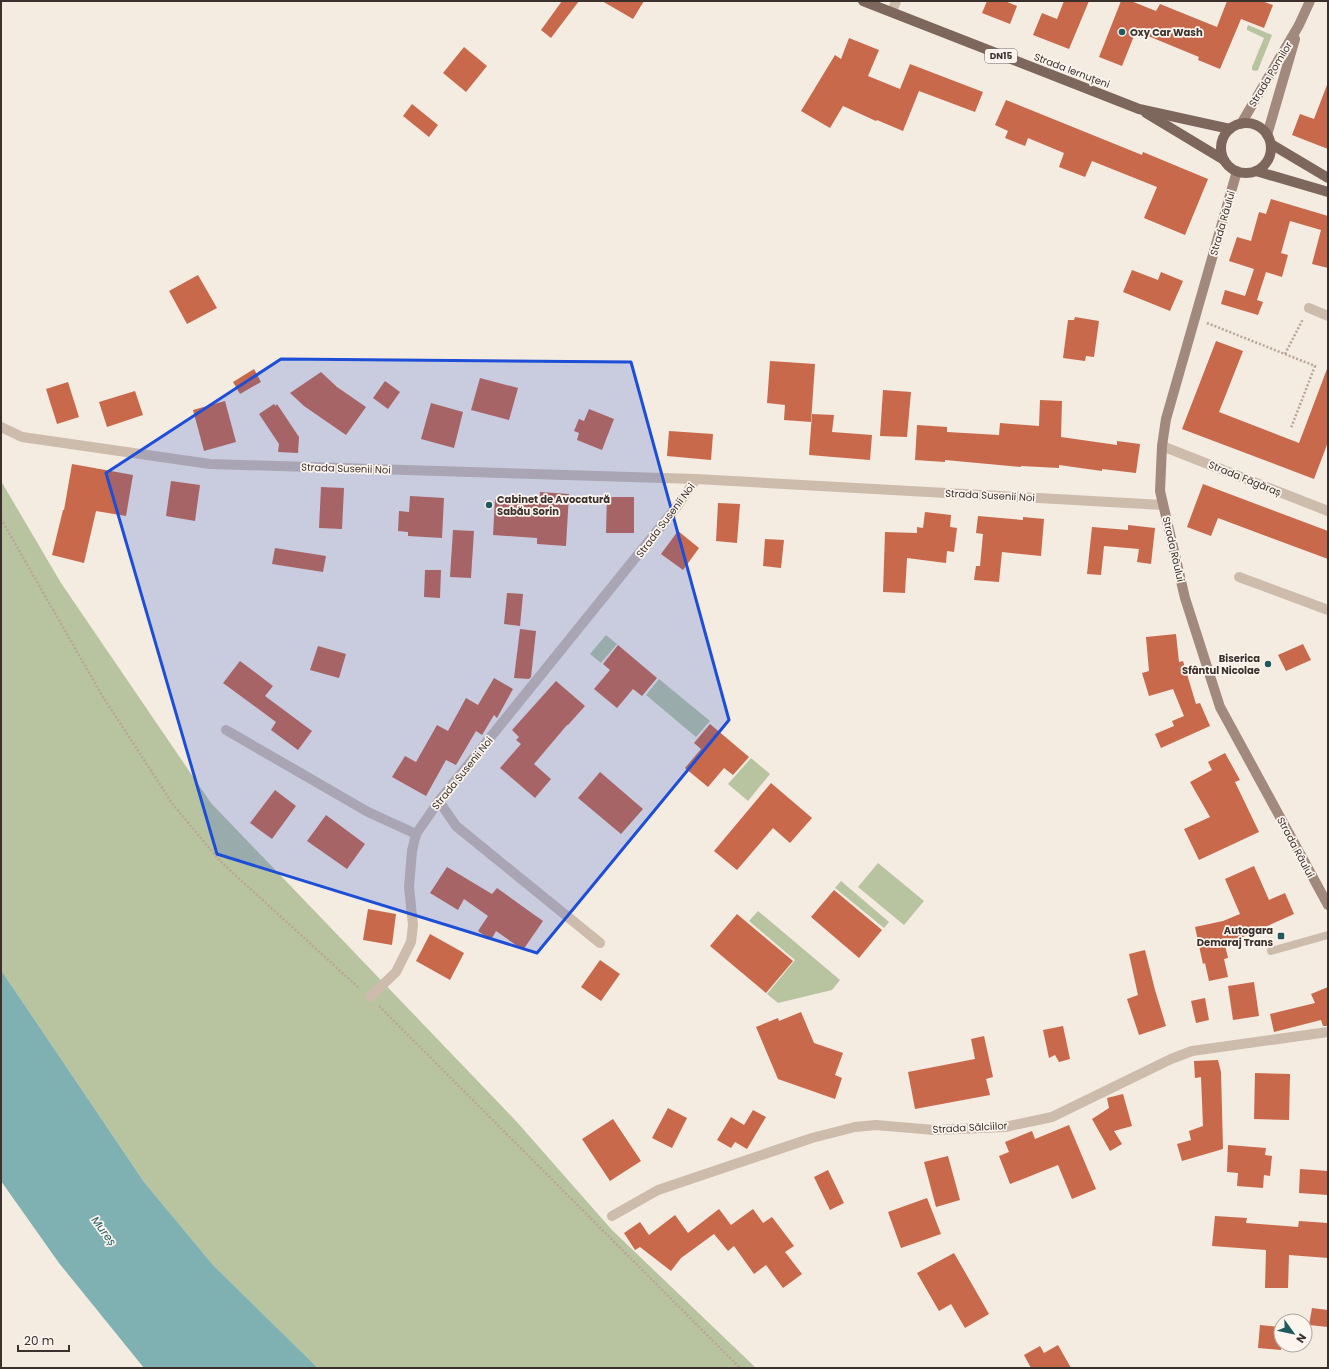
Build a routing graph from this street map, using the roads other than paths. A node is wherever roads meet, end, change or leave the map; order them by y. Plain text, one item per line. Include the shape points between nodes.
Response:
1 (863, 1) edge
2 (896, 1) edge
3 (1310, 1) edge
4 (892, 12) junction
5 (1299, 25) junction
6 (1139, 109) junction
7 (1241, 124) junction
8 (1230, 129) junction
9 (1269, 140) junction
10 (1224, 160) junction
11 (1237, 171) junction
12 (1256, 171) junction
13 (1328, 178) edge
14 (1328, 192) edge
15 (1309, 308) road end
16 (1328, 316) edge
17 (1, 427) edge
18 (1162, 446) junction
19 (696, 479) junction
20 (1163, 505) junction
21 (1328, 511) edge
22 (1239, 577) dead end
23 (1328, 610) edge
24 (226, 730) dead end
25 (439, 801) junction
26 (416, 834) junction
27 (1328, 905) edge
28 (1328, 935) edge
29 (600, 943) dead end
30 (1271, 951) dead end
31 (370, 998) road end
32 (1328, 1032) edge
33 (612, 1216) dead end

1 - 4 main road, Strada Iernuțeni / DN15
2 - 4 street
3 - 5 main road, Strada Pomilor
4 - 6 main road, Strada Iernuțeni / DN15
5 - 7 main road, Strada Pomilor
5 - 9 main road, Strada Pomilor
6 - 8 main road, Strada Iernuțeni / DN15
6 - 10 main road, Strada Iernuțeni / DN15
7 - 8 main road
7 - 9 main road via 1256,125
8 - 10 main road via 1222,143 1221,152
9 - 12 main road via 1271,152 1268,160
9 - 13 main road
10 - 11 main road, DN15 via 1229,167
11 - 12 main road
11 - 18 main road, Strada Râului via 1166,419
12 - 14 main road
15 - 16 street
17 - 19 street, Strada Susenii Noi via 22,437 210,464
18 - 20 main road, Strada Râului via 1160,491
18 - 21 street, Strada Făgăraș
19 - 20 street, Strada Susenii Noi
19 - 25 street, Strada Susenii Noi
20 - 27 main road, Strada Râului via 1185,598 1220,707
22 - 23 street
24 - 26 street via 368,812
25 - 26 street, Strada Susenii Noi
25 - 29 street via 456,826
26 - 31 street, Strada Susenii Noi via 408,887 413,925 411,942 396,972
28 - 30 lane
32 - 33 street, Strada Sălciilor via 1192,1050 1052,1117 1005,1127 934,1130 876,1125 855,1127 812,1138 658,1190

